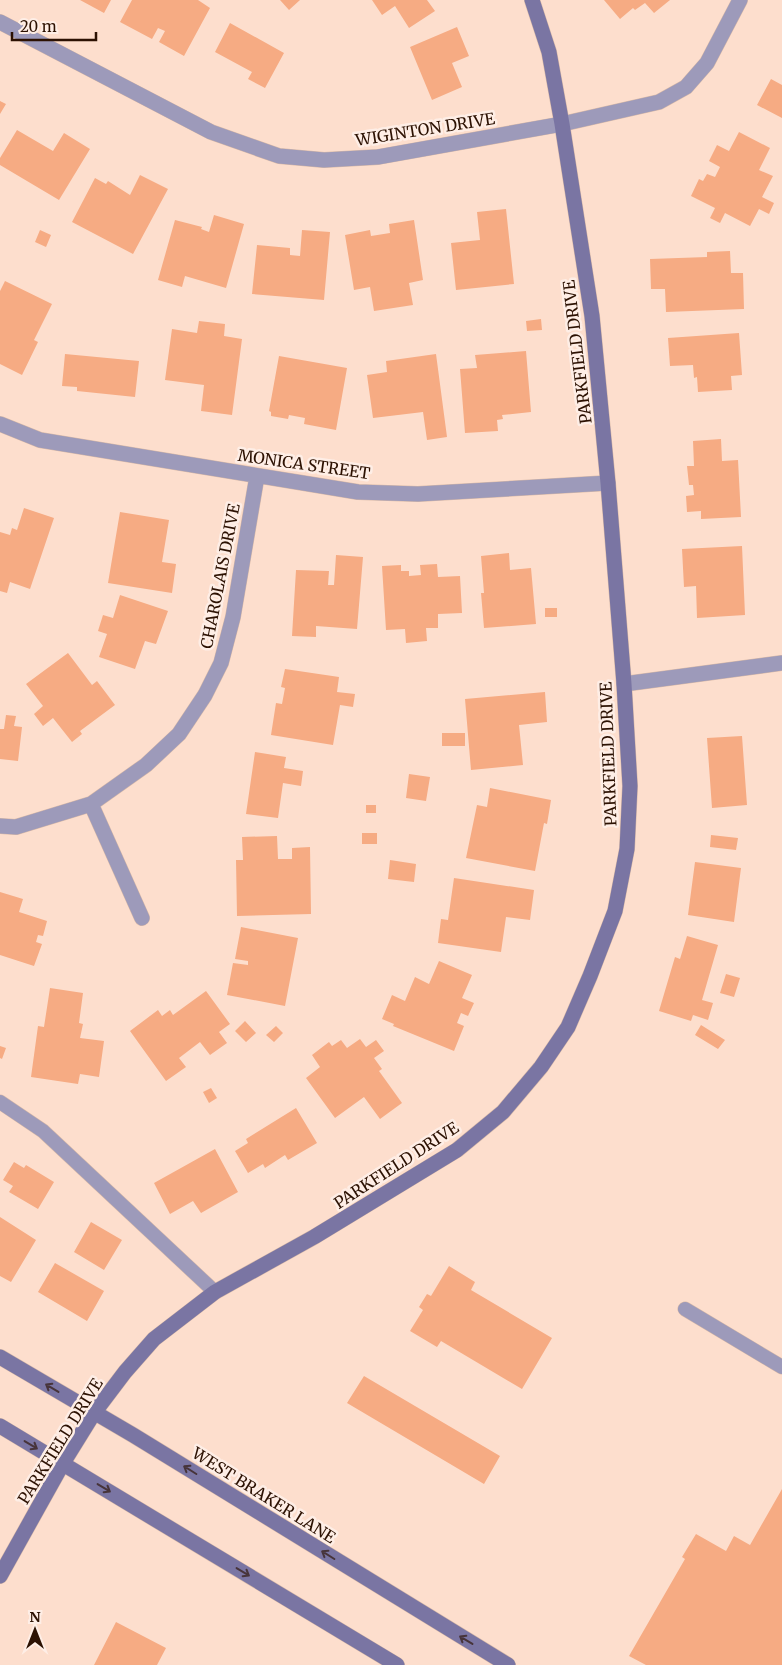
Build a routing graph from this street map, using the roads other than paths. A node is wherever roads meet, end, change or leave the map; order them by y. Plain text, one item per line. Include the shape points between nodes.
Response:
1 (532, 0) edge
2 (740, 0) edge
3 (0, 22) edge
4 (562, 124) junction
5 (0, 424) edge
6 (257, 476) junction
7 (608, 483) junction
8 (782, 663) edge
9 (624, 684) junction
10 (91, 804) junction
11 (0, 826) edge
12 (142, 918) dead end
13 (0, 1102) edge
14 (215, 1292) junction
15 (685, 1309) dead end
16 (0, 1357) edge
17 (782, 1367) edge
18 (94, 1414) junction
19 (0, 1426) edge
20 (63, 1463) junction
21 (0, 1576) edge
22 (397, 1665) edge
23 (508, 1665) edge

1 - 4 street, PARKFIELD DRIVE via 548,52
2 - 4 street, WIGINTON DRIVE via 707,63 686,88 659,102
3 - 4 street, WIGINTON DRIVE via 211,132 280,156 324,160 378,157
4 - 7 street, PARKFIELD DRIVE via 592,316
5 - 6 street, MONICA STREET via 40,440
6 - 7 street, MONICA STREET via 358,492 418,494
6 - 10 street, CHAROLAIS DRIVE via 233,617 221,663 205,695 179,734 146,765
7 - 9 street, PARKFIELD DRIVE
8 - 9 street
9 - 14 street, PARKFIELD DRIVE via 630,795 627,849 617,902 568,1026 546,1059 503,1112 457,1150 314,1237
10 - 11 street, CHAROLAIS DRIVE via 16,826
10 - 12 street
13 - 14 lane via 42,1131
14 - 18 street, PARKFIELD DRIVE via 154,1339
15 - 17 lane
18 -> 16 street, WEST BRAKER LANE
18 - 20 street, PARKFIELD DRIVE
23 -> 18 street, WEST BRAKER LANE
19 -> 20 street
20 - 21 street, PARKFIELD DRIVE
20 -> 22 street

